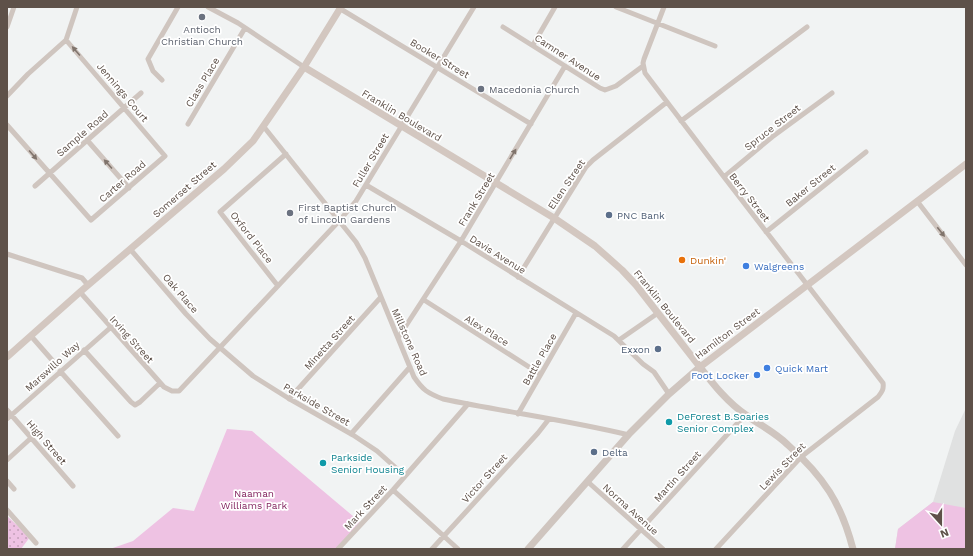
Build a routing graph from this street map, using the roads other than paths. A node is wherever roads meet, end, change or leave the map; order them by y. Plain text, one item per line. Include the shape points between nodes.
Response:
1 (14, 7) edge
2 (77, 7) edge
3 (178, 7) edge
4 (208, 7) edge
5 (472, 7) edge
6 (555, 7) edge
7 (616, 7) edge
8 (664, 7) edge
9 (340, 8) edge
10 (658, 23) junction
11 (503, 26) dead end
12 (7, 27) edge
13 (807, 27) dead end
14 (245, 28) junction
15 (66, 40) junction
16 (533, 45) junction
17 (715, 46) dead end
18 (565, 66) junction
19 (643, 66) junction
20 (304, 67) junction
21 (438, 67) junction
22 (162, 80) dead end
23 (141, 93) dead end
24 (832, 93) dead end
25 (7, 96) edge
26 (666, 102) junction
27 (124, 108) junction
28 (681, 121) junction
29 (188, 124) dead end
30 (531, 124) junction
31 (7, 125) edge
32 (402, 126) junction
33 (264, 127) junction
34 (87, 140) junction
35 (866, 152) dead end
36 (286, 154) junction
37 (165, 156) joint
38 (966, 164) edge
39 (50, 172) junction
40 (724, 177) junction
41 (496, 183) junction
42 (366, 185) junction
43 (35, 186) dead end
44 (129, 188) junction
45 (917, 201) junction
46 (554, 218) junction
47 (340, 220) junction
48 (766, 232) junction
49 (461, 241) junction
50 (130, 249) junction
51 (7, 254) edge
52 (966, 265) edge
53 (518, 277) junction
54 (88, 285) junction
55 (808, 285) junction
56 (278, 286) junction
57 (80, 292) junction
58 (381, 298) junction
59 (424, 300) junction
60 (576, 313) junction
61 (658, 313) junction
62 (110, 328) junction
63 (31, 336) junction
64 (398, 338) junction
65 (619, 340) junction
66 (220, 348) junction
67 (84, 350) junction
68 (7, 357) edge
69 (52, 360) dead end
70 (700, 367) junction
71 (410, 368) junction
72 (60, 371) junction
73 (540, 374) junction
74 (160, 383) junction
75 (884, 386) joint
76 (176, 392) joint
77 (669, 394) junction
78 (289, 399) junction
79 (468, 404) junction
80 (7, 410) edge
81 (518, 414) junction
82 (745, 415) junction
83 (9, 417) edge
84 (549, 419) junction
85 (351, 434) junction
86 (629, 435) junction
87 (118, 436) dead end
88 (31, 438) junction
89 (801, 456) junction
90 (7, 460) edge
91 (405, 476) junction
92 (7, 481) edge
93 (588, 482) junction
94 (73, 486) dead end
95 (14, 489) dead end
96 (393, 490) junction
97 (7, 510) edge
98 (640, 529) junction
99 (444, 536) junction
100 (36, 543) dead end
101 (338, 549) edge
102 (432, 549) edge
103 (458, 549) edge
104 (528, 549) edge
105 (623, 549) edge
106 (662, 549) edge
107 (716, 549) edge
108 (853, 549) edge

1 - 12 street
2 - 15 street
3 - 22 street via 148,60 153,71
4 - 14 street
5 - 21 street, Fuller Street
6 - 16 street
7 - 10 street
8 - 10 street
9 - 20 main road, Somerset Street
9 - 21 street, Booker Street
10 - 17 street
10 - 19 street
11 - 16 street, Camner Avenue
13 - 28 street
14 - 20 street
14 - 29 street, Class Place
15 - 25 street
27 -> 15 street, Jennings Court
16 - 18 street, Camner Avenue
18 - 19 street, Camner Avenue via 605,90 616,86
18 - 30 street, Frank Street
19 - 26 street, Berry Street via 645,73
20 - 32 main road, Franklin Boulevard
20 - 33 main road, Somerset Street
21 - 30 street, Booker Street
21 - 32 street, Fuller Street
23 - 27 street, Sample Road
24 - 40 street, Spruce Street via 772,137
26 - 28 street, Berry Street
26 - 46 street, Ellen Street via 593,160 579,177
27 - 34 street, Sample Road
27 - 37 street, Jennings Court
28 - 40 street, Berry Street
41 -> 30 street, Frank Street
31 -> 39 street
32 - 41 main road, Franklin Boulevard
32 - 42 street, Fuller Street
33 - 36 street, Millstone Road
33 - 50 main road, Somerset Street via 224,169
34 - 39 street, Sample Road
44 -> 34 street
35 - 48 street, Baker Street
36 - 47 street, Millstone Road
36 - 56 street, Oxford Place via 220,212
37 - 44 street, Carter Road
38 - 45 main road, Hamilton Street
39 - 43 street, Sample Road
39 - 44 street, Carter Road via 92,220
40 - 48 street, Berry Street
41 - 46 main road, Franklin Boulevard
41 - 49 street, Frank Street
42 - 47 street, Fuller Street
42 - 49 street, Davis Avenue
45 -> 52 street
45 - 55 main road, Hamilton Street
46 - 53 street, Ellen Street
46 - 61 main road, Franklin Boulevard via 595,246 622,270
47 - 56 street, Fuller Street
47 - 58 street, Millstone Road via 365,258
48 - 55 street, Berry Street
49 - 53 street, Davis Avenue
49 - 59 street, Frank Street
50 - 54 main road, Somerset Street
50 - 66 street, Oak Place via 186,314
51 - 54 street via 82,278
53 - 60 street, Davis Avenue
54 - 57 main road, Somerset Street
55 - 70 main road, Hamilton Street
55 - 75 street, Berry Street
56 - 66 street, Fuller Street
57 - 62 street, Irving Street
57 - 63 main road, Somerset Street
58 - 64 street, Millstone Road
58 - 78 street, Minetta Street
59 - 64 street, Frank Street
59 - 73 street, Alex Place
60 - 65 street, Davis Avenue
60 - 73 street, Battle Place
61 - 65 street
61 - 70 main road, Franklin Boulevard
62 - 67 street, Marswillo Way
62 - 74 street, Irving Street
63 - 68 main road, Somerset Street
63 - 69 street
64 - 71 street, Millstone Road
65 - 77 street, Davis Avenue via 654,372
66 - 76 street, Fuller Street via 184,387
66 - 78 street, Parkside Street via 253,376
67 - 72 street, Marswillo Way
67 - 74 street via 135,405
70 - 77 street, Hamilton Street
70 - 82 street, Franklin Boulevard via 725,397
71 - 79 street, Millstone Road via 423,390 443,399
71 - 85 street
72 - 83 street, Marswillo Way
72 - 87 street
73 - 81 street, Battle Place
74 - 76 street, Irving Street
75 - 89 street, Lewis Street via 878,397
77 - 86 street, Hamilton Street
78 - 85 street, Parkside Street
79 - 81 street, Millstone Road
79 - 91 street, Mark Street
80 - 83 street, High Street
81 - 84 street, Millstone Road
82 - 89 street, Franklin Boulevard
82 - 98 street, Martin Street
83 - 88 street, High Street
84 - 86 street, Millstone Road
84 - 99 street, Victor Street
85 - 91 street, Parkside Street
86 - 93 street, Hamilton Street
88 - 90 street
88 - 94 street, High Street
89 - 107 street, Lewis Street
89 - 108 street, Franklin Boulevard via 832,494 844,518
91 - 96 street, Mark Street
92 - 95 street
93 - 98 street, Norma Avenue
93 - 104 street, Hamilton Street
96 - 99 street
96 - 101 street, Mark Street
97 - 100 street
98 - 105 street, Martin Street
98 - 106 street, Norma Avenue
99 - 102 street, Victor Street
99 - 103 street

